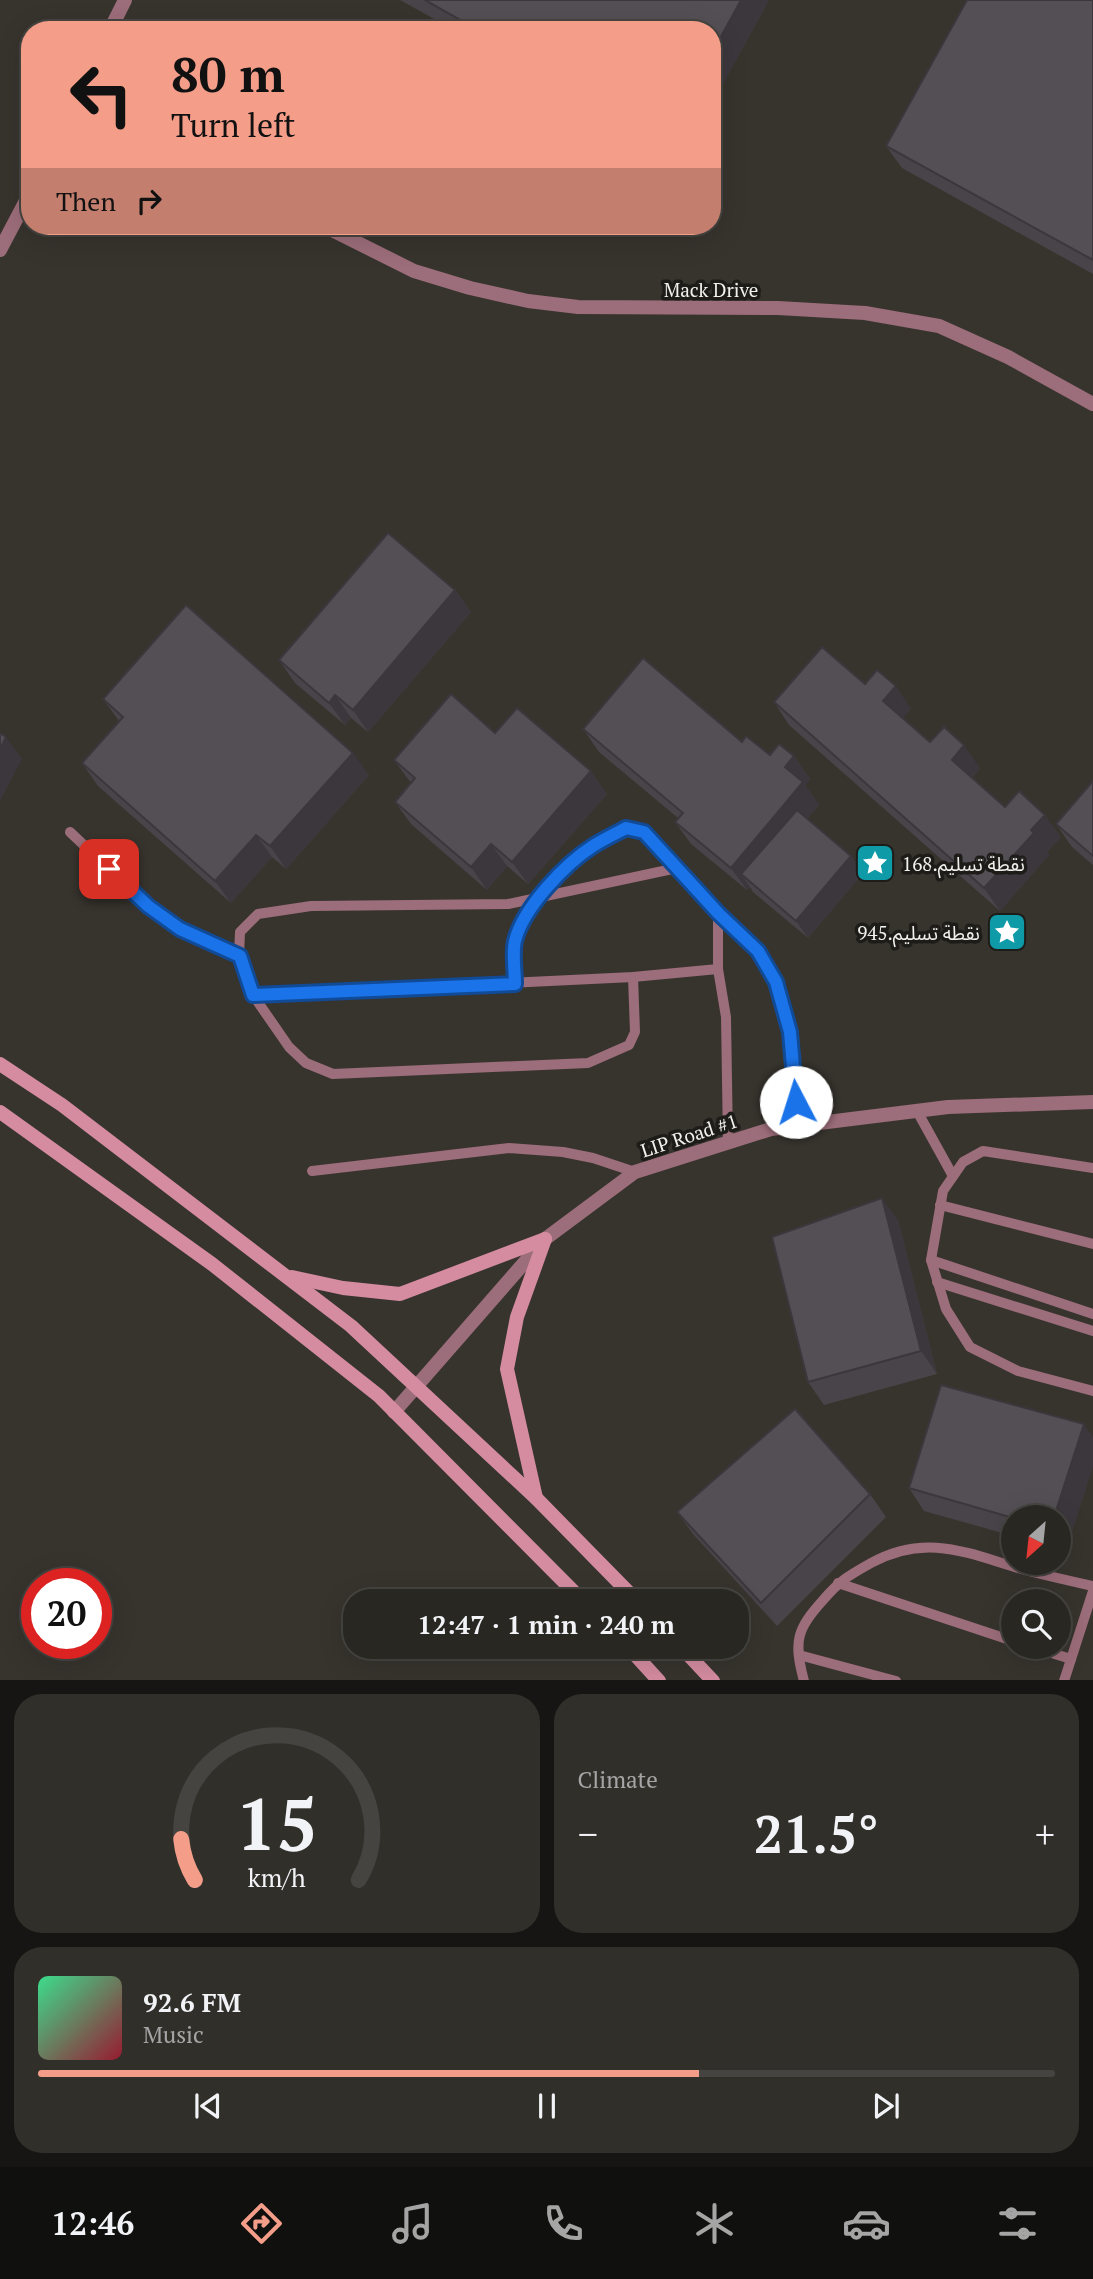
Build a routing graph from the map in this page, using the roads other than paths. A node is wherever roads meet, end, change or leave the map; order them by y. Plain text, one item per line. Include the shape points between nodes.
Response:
1 (125, 0) edge
2 (114, 21) edge
3 (21, 210) edge
4 (342, 235) edge
5 (0, 250) edge
6 (1093, 404) edge
7 (70, 832) dead end
8 (677, 868) junction
9 (540, 897) junction
10 (719, 914) junction
11 (240, 956) junction
12 (718, 969) junction
13 (633, 977) junction
14 (515, 984) junction
15 (253, 995) junction
16 (0, 1064) edge
17 (1093, 1102) edge
18 (916, 1111) junction
19 (0, 1112) edge
20 (798, 1125) junction
21 (728, 1143) junction
22 (1093, 1168) edge
23 (312, 1171) dead end
24 (635, 1172) junction
25 (953, 1176) junction
26 (940, 1205) junction
27 (545, 1239) junction
28 (1093, 1244) edge
29 (931, 1260) junction
30 (287, 1275) junction
31 (937, 1282) junction
32 (1093, 1314) edge
33 (1093, 1331) edge
34 (417, 1386) junction
35 (1093, 1391) edge
36 (394, 1412) junction
37 (536, 1498) junction
38 (838, 1583) junction
39 (571, 1589) edge
40 (625, 1589) edge
41 (1093, 1589) edge
42 (1091, 1603) edge
43 (1001, 1637) edge
44 (799, 1655) junction
45 (639, 1659) edge
46 (692, 1659) edge
47 (1071, 1659) joint
48 (658, 1680) edge
49 (712, 1680) edge
50 (804, 1680) edge
51 (892, 1680) edge
52 (1063, 1680) edge

1 - 2 street
3 - 5 street
4 - 6 street, Mack Drive via 414,271 528,301 578,307 865,313 939,326 1008,357
7 - 11 lane via 148,906 180,929
8 - 9 lane
8 - 9 lane via 644,832 626,828 592,847
8 - 10 lane
9 - 11 lane via 508,904 310,906 258,914 240,932
9 - 14 lane via 522,922 515,942
10 - 12 lane
10 - 20 lane via 758,951 776,982 790,1032
11 - 15 lane
12 - 13 lane
12 - 21 lane via 726,1017
13 - 14 lane
13 - 15 lane via 635,1032 629,1045 588,1063 333,1074 306,1063 289,1047
14 - 15 lane
16 - 30 main road via 62,1105
17 - 18 street, LIP Road #1
18 - 20 street, LIP Road #1
18 - 25 lane
19 - 36 main road via 212,1264
20 - 21 street, LIP Road #1
21 - 24 street, LIP Road #1
22 - 25 lane via 984,1151 963,1161
23 - 24 lane via 509,1149 563,1152
24 - 27 street, LIP Road #1
25 - 26 lane
26 - 28 lane
26 - 29 lane
27 - 30 main road via 400,1294 343,1288
27 - 34 street, LIP Road #1
27 - 37 main road via 517,1317 507,1368
29 - 31 lane
29 - 32 lane
30 - 34 main road
31 - 33 lane
31 - 35 lane via 946,1309 970,1347 1018,1371
34 - 36 street, LIP Road #1
34 - 37 main road
36 - 39 main road
37 - 40 main road
38 - 41 lane via 891,1552 921,1546 960,1550
38 - 43 lane
38 - 44 lane via 802,1627
41 - 42 lane
42 - 47 lane
44 - 50 lane
44 - 51 lane
45 - 48 main road
46 - 49 main road
47 - 52 lane

